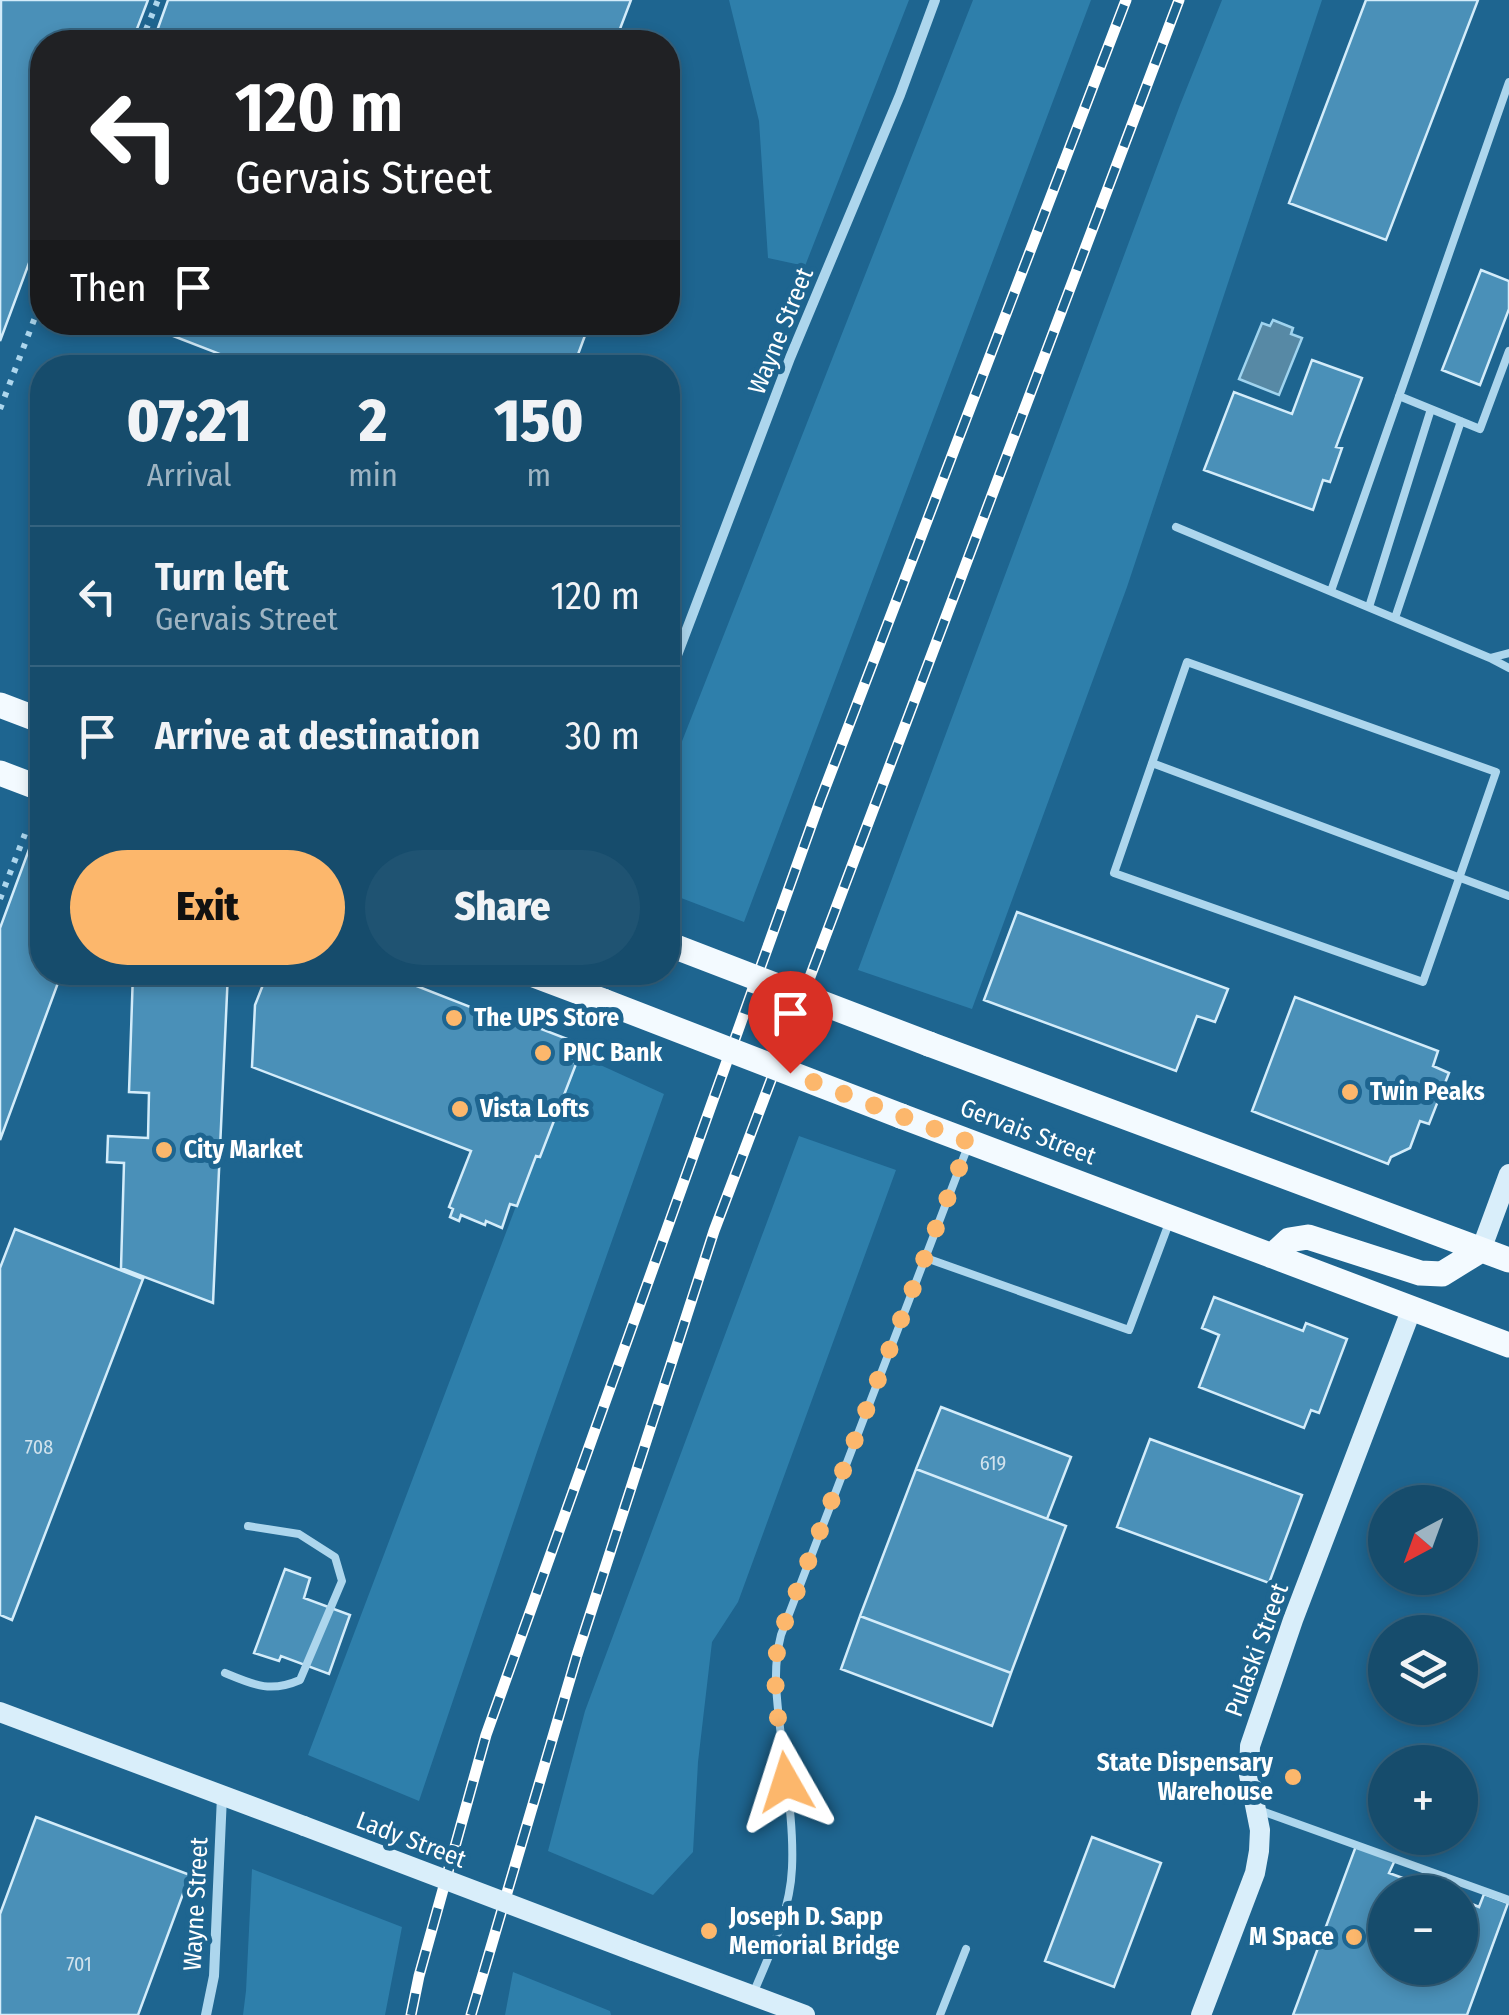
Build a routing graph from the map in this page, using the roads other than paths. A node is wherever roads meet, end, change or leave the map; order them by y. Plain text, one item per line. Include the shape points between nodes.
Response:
1 (935, 0) edge
2 (1509, 82) edge
3 (1509, 352) edge
4 (1399, 396) junction
5 (1432, 409) junction
6 (1462, 421) junction
7 (1176, 527) dead end
8 (1330, 591) junction
9 (1369, 607) junction
10 (1395, 618) junction
11 (680, 647) edge
12 (1509, 654) edge
13 (1490, 658) junction
14 (1509, 668) edge
15 (0, 705) edge
16 (30, 716) edge
17 (1152, 764) junction
18 (0, 773) edge
19 (30, 784) edge
20 (1459, 878) junction
21 (1509, 896) edge
22 (680, 949) edge
23 (569, 985) edge
24 (969, 1142) junction
25 (1509, 1174) edge
26 (1170, 1218) junction
27 (1481, 1250) junction
28 (1272, 1256) junction
29 (926, 1258) junction
30 (1509, 1260) edge
31 (1412, 1308) junction
32 (1509, 1344) edge
33 (248, 1526) dead end
34 (225, 1673) dead end
35 (0, 1712) edge
36 (222, 1795) junction
37 (1257, 1809) junction
38 (1509, 1900) edge
39 (966, 1949) dead end
40 (752, 1995) junction
41 (206, 2015) edge
42 (805, 2015) edge
43 (940, 2015) edge
44 (1202, 2015) edge

1 - 11 street, Wayne Street
2 - 4 lane
3 - 6 lane via 1480,428
4 - 5 lane
4 - 8 lane
5 - 6 lane
5 - 9 lane
6 - 10 lane
7 - 8 lane
8 - 9 lane
9 - 10 lane
10 - 13 lane
12 - 13 lane
13 - 14 lane
15 - 16 main road
17 - 20 lane
17 - 20 lane via 1187,662 1496,772
17 - 20 lane via 1114,873 1423,982
18 - 19 main road
20 - 21 lane
22 - 27 main road, Gervais Street, bridge
23 - 24 main road, Gervais Street, bridge
24 - 26 main road, Gervais Street
24 - 29 lane
25 - 27 street
26 - 28 main road, Gervais Street
26 - 29 lane via 1129,1330
27 - 28 main road via 1442,1274 1308,1238 1290,1240
27 - 30 main road, Gervais Street
28 - 31 main road, Gervais Street
29 - 40 lane via 780,1635 775,1685 791,1882
31 - 32 main road, Gervais Street
31 - 37 street, Pulaski Street via 1250,1746
33 - 34 lane via 299,1534 335,1557 342,1581 300,1680 282,1688 256,1686
35 - 36 street, Lady Street
36 - 40 street, Lady Street, bridge
36 - 41 street, Wayne Street via 214,1976
37 - 38 lane
37 - 44 street, Pulaski Street via 1255,1873
39 - 43 lane
40 - 42 street, Lady Street

